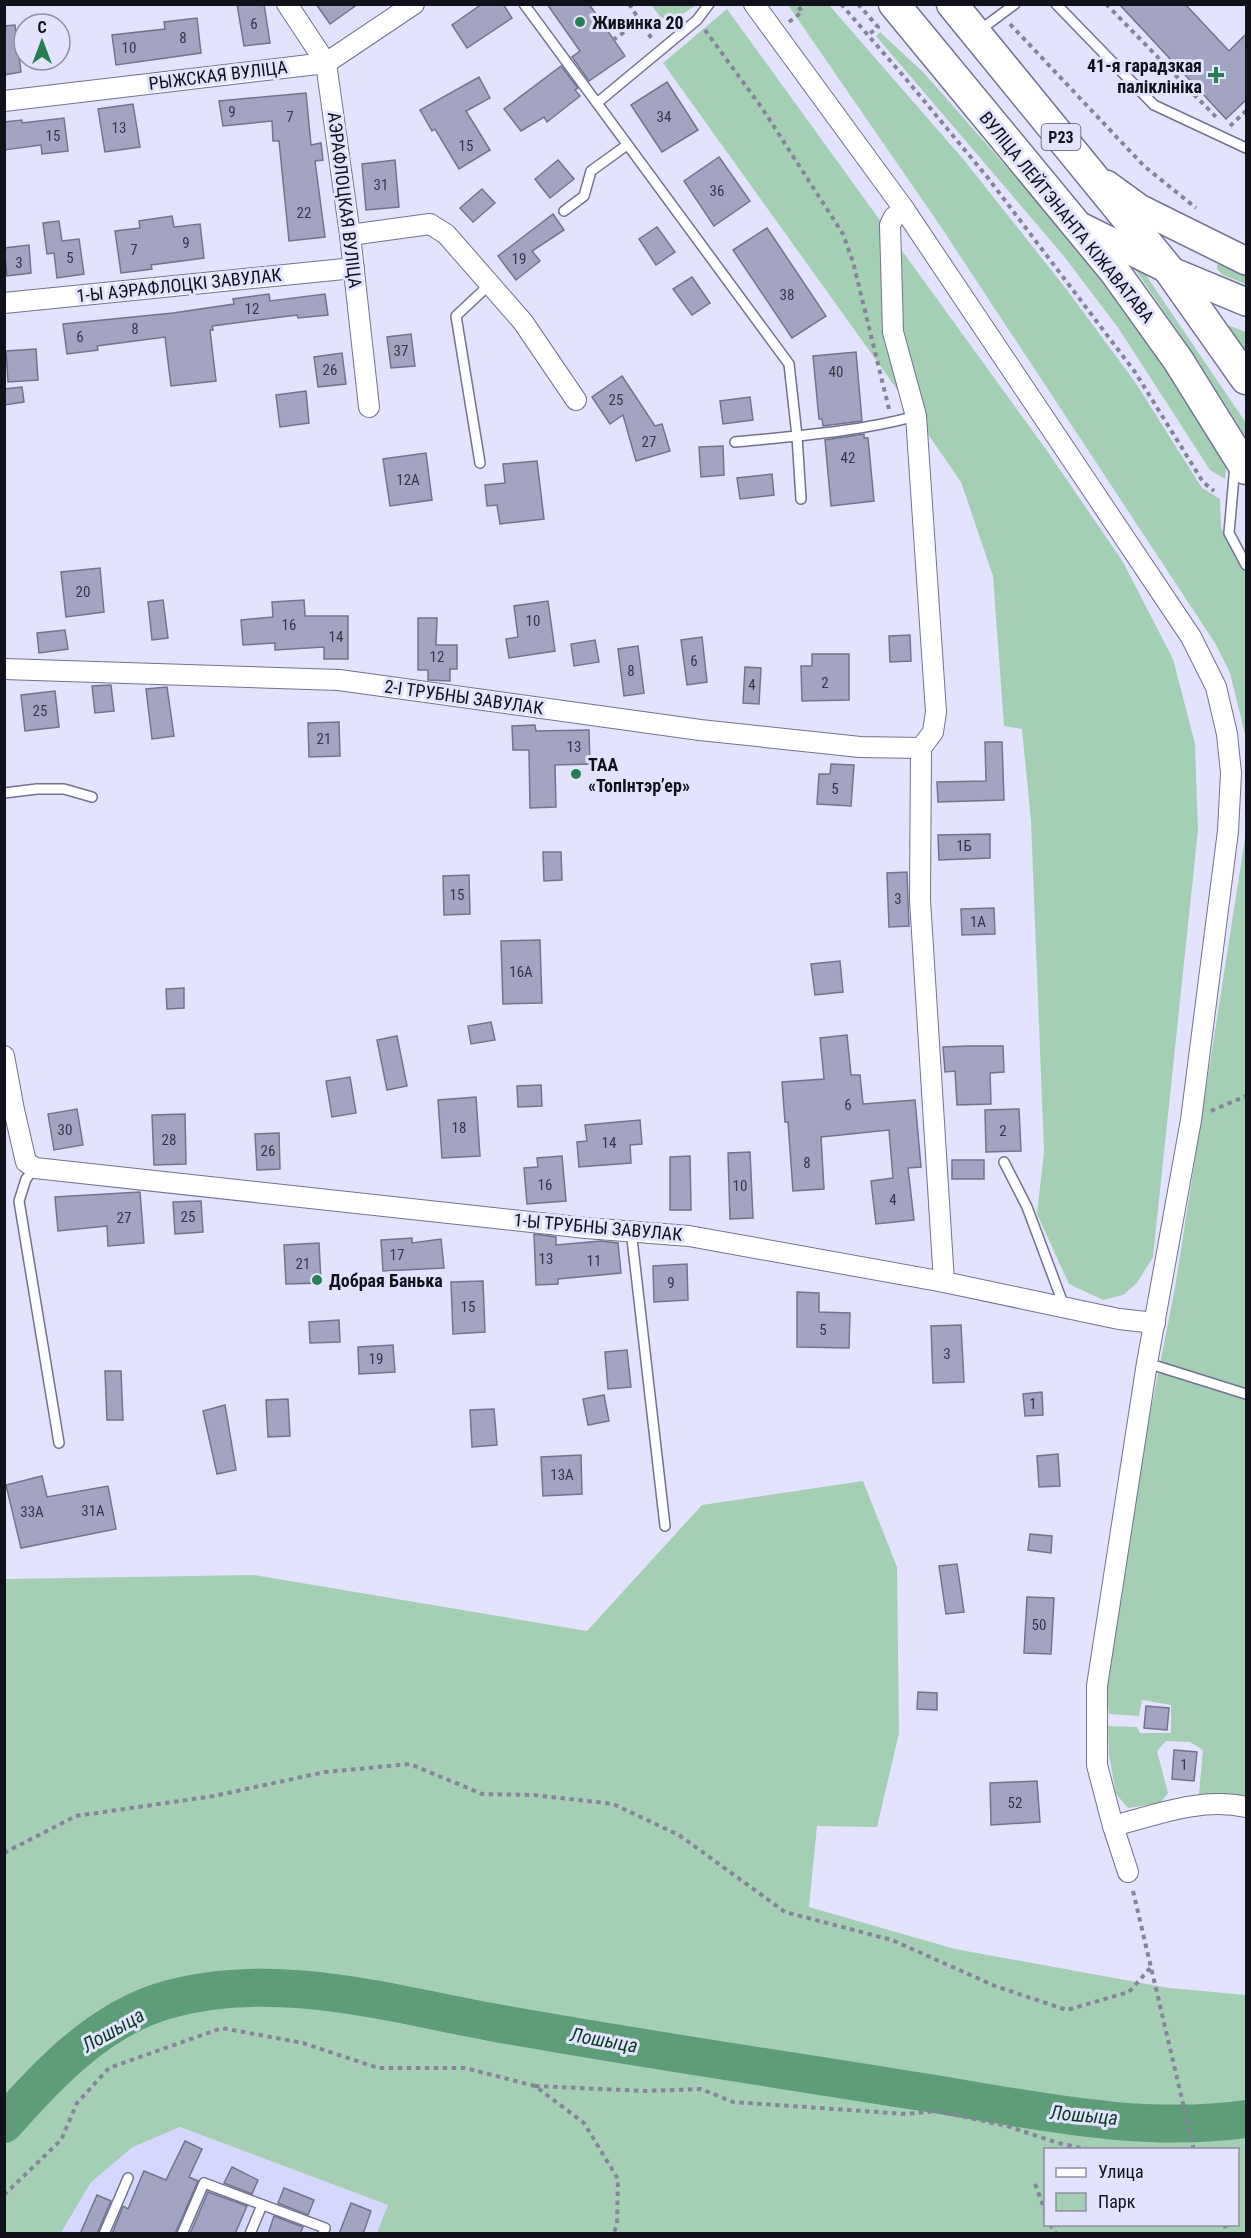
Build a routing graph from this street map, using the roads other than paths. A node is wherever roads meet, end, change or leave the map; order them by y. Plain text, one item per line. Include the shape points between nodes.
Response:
1 (287, 4) edge
2 (414, 4) edge
3 (524, 4) edge
4 (709, 4) edge
5 (754, 4) edge
6 (894, 4) edge
7 (952, 4) edge
8 (1015, 4) edge
9 (1056, 4) edge
10 (976, 33) junction
11 (326, 63) junction
12 (4, 100) edge
13 (597, 103) junction
14 (1055, 129) junction
15 (627, 145) junction
16 (1246, 148) edge
17 (1026, 164) junction
18 (1090, 173) junction
19 (904, 209) junction
20 (564, 211) dead end
21 (1076, 224) junction
22 (350, 235) junction
23 (1246, 261) edge
24 (354, 268) junction
25 (1169, 270) junction
26 (489, 285) junction
27 (1246, 302) edge
28 (4, 303) edge
29 (1246, 379) edge
30 (576, 400) dead end
31 (369, 407) dead end
32 (916, 416) junction
33 (797, 436) junction
34 (735, 442) dead end
35 (1242, 460) edge
36 (480, 463) dead end
37 (801, 499) dead end
38 (1246, 565) edge
39 (4, 669) edge
40 (921, 748) junction
41 (4, 793) edge
42 (92, 798) dead end
43 (4, 1056) edge
44 (1004, 1162) dead end
45 (34, 1168) junction
46 (631, 1230) junction
47 (944, 1282) junction
48 (1064, 1306) junction
49 (1155, 1323) junction
50 (1147, 1363) junction
51 (1246, 1394) edge
52 (60, 1443) dead end
53 (665, 1526) dead end
54 (1246, 1807) edge
55 (1113, 1826) junction
56 (1128, 1872) road end
57 (128, 2178) dead end
58 (262, 2205) junction
59 (104, 2234) edge
60 (182, 2234) edge
61 (250, 2234) edge
62 (323, 2234) edge

1 - 11 street, АЭРАФЛОЦКАЯ ВУЛІЦА
2 - 11 street, РЫЖСКАЯ ВУЛІЦА
3 - 13 lane
4 - 13 lane via 697,20
5 - 19 street
6 - 17 main road, ВУЛІЦА ЛЕЙТЭНАНТА КІЖАВАТАВА / Р23
7 - 10 main road, Р23
8 - 10 lane
9 - 16 lane via 1154,105
10 - 14 main road, Р23
11 - 12 street, РЫЖСКАЯ ВУЛІЦА
11 - 22 street, АЭРАФЛОЦКАЯ ВУЛІЦА
13 - 15 lane
14 - 17 main road via 1047,163 1039,167
14 - 18 main road, Р23
15 - 20 lane via 591,171 584,196
15 - 33 lane via 789,364
17 - 21 main road, ВУЛІЦА ЛЕЙТЭНАНТА КІЖАВАТАВА / Р23
18 - 23 main road via 1139,208
18 - 25 main road, Р23
19 - 32 street via 890,225 893,332
19 - 49 street via 1191,638 1216,687 1227,734 1231,773 1228,831 1191,1120
21 - 25 main road
21 - 35 main road, ВУЛІЦА ЛЕЙТЭНАНТА КІЖАВАТАВА / Р23 via 1178,360
22 - 24 street, АЭРАФЛОЦКАЯ ВУЛІЦА
22 - 26 street via 430,224 446,234
24 - 28 street, 1-Ы АЭРАФЛОЦКІ ЗАВУЛАК
24 - 31 street, АЭРАФЛОЦКАЯ ВУЛІЦА
25 - 27 main road
25 - 29 main road, Р23
26 - 30 street via 523,322
26 - 36 lane via 456,316
32 - 33 lane
32 - 40 street via 936,712 933,732
33 - 34 lane
33 - 37 lane
35 - 38 lane via 1228,533
39 - 40 street, 2-І ТРУБНЫ ЗАВУЛАК via 339,680 700,730 860,747
40 - 47 street via 920,900
41 - 42 lane via 64,789
43 - 45 street via 26,1162
44 - 48 lane via 1027,1207
45 - 46 street, 1-Ы ТРУБНЫ ЗАВУЛАК
45 - 52 lane via 19,1201
46 - 47 street, 1-Ы ТРУБНЫ ЗАВУЛАК via 689,1236
46 - 53 lane
47 - 48 street, 1-Ы ТРУБНЫ ЗАВУЛАК
48 - 49 street, 1-Ы ТРУБНЫ ЗАВУЛАК
49 - 50 street
50 - 51 lane
50 - 55 street via 1097,1686 1097,1765
54 - 55 street via 1229,1803 1196,1805
55 - 56 street
57 - 59 lane
58 - 60 lane via 204,2183
58 - 61 lane
58 - 62 lane via 325,2228

